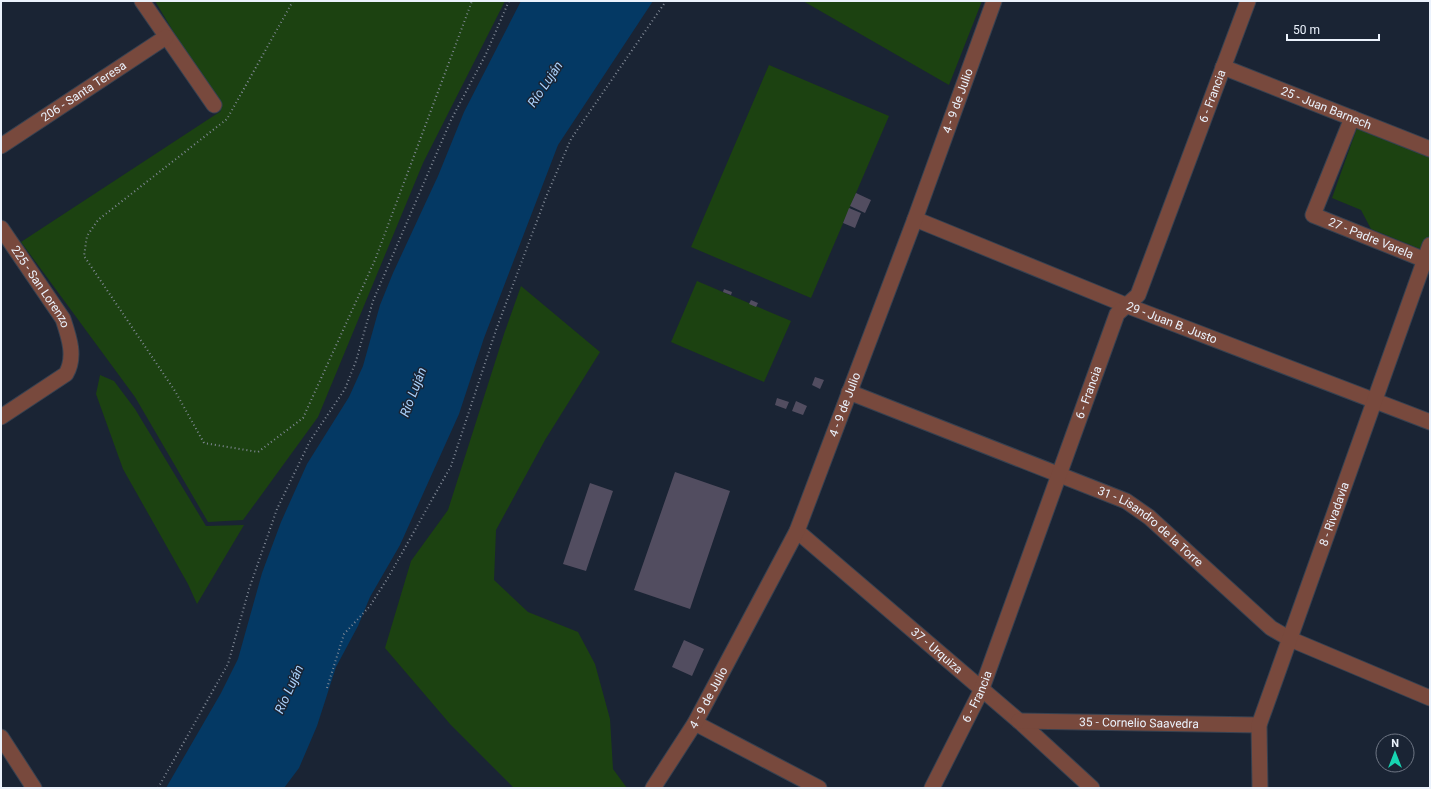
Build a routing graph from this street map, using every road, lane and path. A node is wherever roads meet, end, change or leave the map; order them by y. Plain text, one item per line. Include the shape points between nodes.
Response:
1 (142, 1) edge
2 (293, 1) edge
3 (472, 1) edge
4 (509, 1) edge
5 (666, 1) edge
6 (994, 1) edge
7 (1248, 1) edge
8 (166, 37) junction
9 (1223, 67) junction
10 (214, 105) dead end
11 (1352, 118) junction
12 (1, 146) edge
13 (1430, 149) edge
14 (915, 219) junction
15 (1, 228) edge
16 (1430, 245) edge
17 (1427, 261) edge
18 (1128, 306) junction
19 (849, 392) junction
20 (1373, 401) junction
21 (1, 416) edge
22 (1430, 422) edge
23 (1058, 476) junction
24 (797, 531) junction
25 (1290, 640) junction
26 (327, 688) dead end
27 (982, 690) junction
28 (1430, 698) edge
29 (1019, 721) junction
30 (695, 723) junction
31 (1259, 725) junction
32 (1, 737) edge
33 (34, 788) edge
34 (158, 788) edge
35 (653, 788) edge
36 (819, 788) edge
37 (932, 788) edge
38 (1092, 788) edge
39 (1260, 788) edge

1 - 8 street
2 - 3 path via 227,119 98,220 86,236 84,256 175,391 204,443 258,452 303,418 375,260
4 - 34 path via 486,54 451,120 373,300 356,361 345,389 310,441 277,508 249,589 228,664
5 - 26 path via 571,139 546,197 496,330 451,466 370,606 344,634
6 - 14 street, 4 - 9 de Julio
7 - 9 street, 6 - Francia
8 - 10 street
8 - 12 street, 206 - Santa Teresa
9 - 11 street, 25 - Juan Barnech
9 - 18 street, 6 - Francia via 1138,295
11 - 13 street, 25 - Juan Barnech
11 - 17 street, 27 - Padre Varela via 1312,215
14 - 18 street, 29 - Juan B. Justo
14 - 19 street, 4 - 9 de Julio
15 - 21 street, 225 - San Lorenzo via 63,319 72,365 66,374
16 - 17 street, 8 - Rivadavia
17 - 20 street, 8 - Rivadavia
18 - 20 street, 29 - Juan B. Justo
18 - 23 street, 6 - Francia via 1117,314
19 - 23 street, 31 - Lisandro de la Torre
19 - 24 street, 4 - 9 de Julio
20 - 22 street, 29 - Juan B. Justo
20 - 25 street, 8 - Rivadavia
23 - 25 street, 31 - Lisandro de la Torre via 1126,501 1149,517 1271,628
23 - 27 street, 6 - Francia
24 - 27 street, 37 - Urquiza
24 - 30 street, 4 - 9 de Julio
25 - 28 street, 31 - Lisandro de la Torre
25 - 31 street, 8 - Rivadavia
27 - 29 street, 37 - Urquiza
27 - 37 street, 6 - Francia
29 - 31 street, 35 - Cornelio Saavedra
29 - 38 street, 37 - Urquiza
30 - 35 street, 4 - 9 de Julio
30 - 36 street
31 - 39 street, 8 - Rivadavia
32 - 33 street

